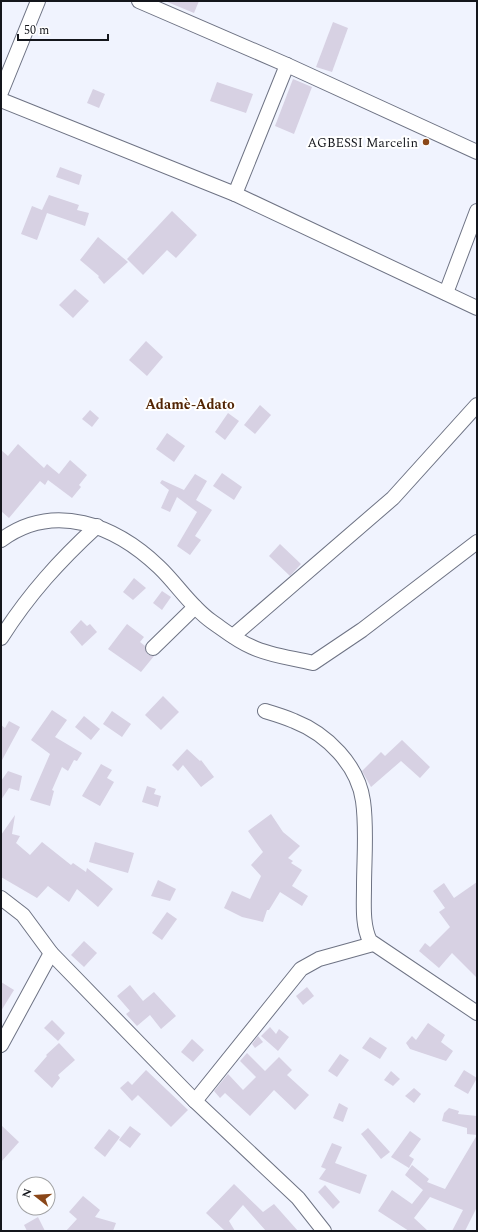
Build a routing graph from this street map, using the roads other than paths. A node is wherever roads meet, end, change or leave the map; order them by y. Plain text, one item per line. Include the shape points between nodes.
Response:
1 (38, 1) edge
2 (141, 1) edge
3 (287, 65) junction
4 (1, 92) edge
5 (1, 100) edge
6 (477, 152) edge
7 (235, 194) junction
8 (477, 211) edge
9 (446, 293) junction
10 (477, 308) edge
11 (477, 405) edge
12 (97, 526) junction
13 (1, 540) edge
14 (477, 542) edge
15 (194, 607) junction
16 (233, 636) junction
17 (1, 638) edge
18 (153, 648) dead end
19 (265, 711) dead end
20 (1, 898) edge
21 (373, 944) junction
22 (51, 953) junction
23 (477, 1013) edge
24 (3, 1038) edge
25 (195, 1101) junction
26 (324, 1231) edge

1 - 4 street
2 - 3 street
3 - 6 street
3 - 7 street
5 - 7 street
7 - 9 street
8 - 9 street
9 - 10 street
11 - 16 street via 393,498
12 - 13 street via 66,519 40,522 15,529
12 - 15 street via 130,544 158,566
12 - 17 street via 41,581
14 - 16 street via 362,630 313,663 268,654
15 - 16 street
15 - 18 street
19 - 21 street via 295,721 322,736 343,756 355,777 363,800 364,911 367,936
20 - 22 street via 23,915
21 - 23 street
21 - 25 street via 319,959 301,969
22 - 24 street
22 - 25 street
25 - 26 street via 298,1198

